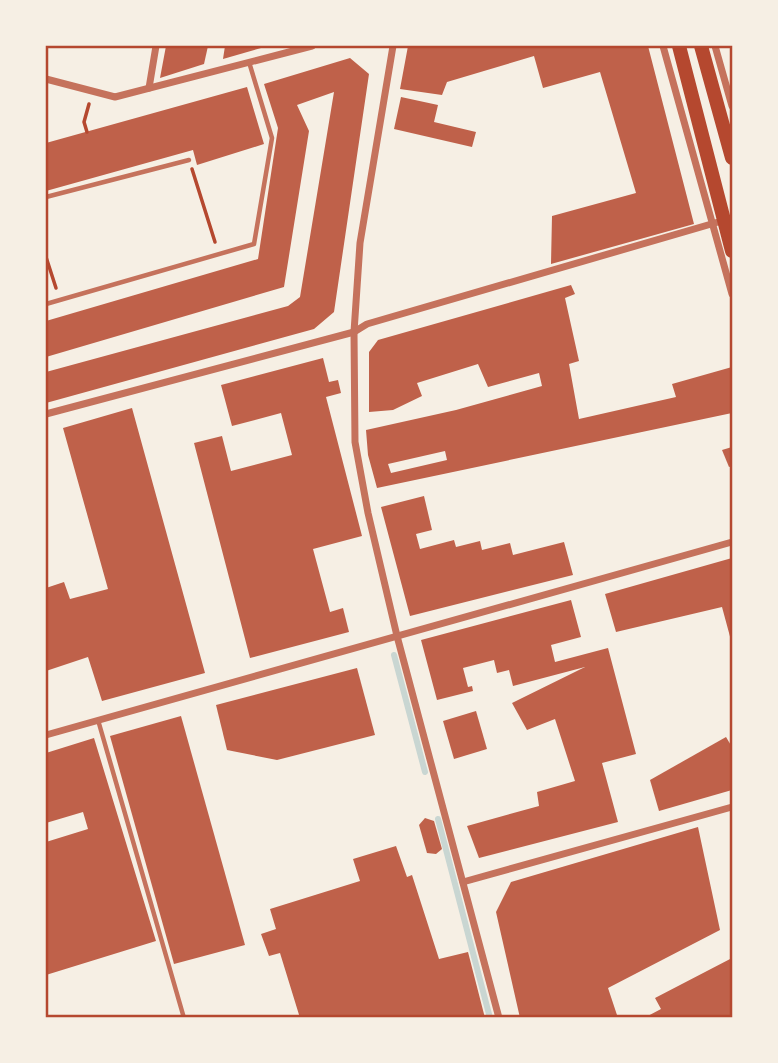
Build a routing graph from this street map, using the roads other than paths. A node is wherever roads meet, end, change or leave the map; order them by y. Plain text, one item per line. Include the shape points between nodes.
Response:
1 (156, 46) edge
2 (312, 46) edge
3 (393, 46) edge
4 (663, 46) edge
5 (679, 46) edge
6 (701, 46) edge
7 (715, 46) edge
8 (249, 62) junction
9 (46, 79) edge
10 (149, 88) junction
11 (733, 106) edge
12 (733, 158) edge
13 (189, 160) road end
14 (46, 197) edge
15 (724, 221) edge
16 (733, 251) edge
17 (733, 294) edge
18 (46, 304) edge
19 (354, 332) junction
20 (46, 414) edge
21 (733, 542) edge
22 (397, 636) junction
23 (98, 719) junction
24 (46, 734) edge
25 (733, 807) edge
26 (463, 882) junction
27 (184, 1017) edge
28 (499, 1017) edge

1 - 10 street
2 - 8 street
3 - 19 street via 360,243
4 - 15 street
5 - 15 main road
6 - 12 main road
7 - 11 street
8 - 10 street
8 - 18 lane via 272,138 254,244
9 - 10 street via 115,97
13 - 14 lane
15 - 16 main road
15 - 17 street
15 - 19 street via 367,324
19 - 20 street
19 - 22 street via 355,442
21 - 22 street
22 - 23 street
22 - 26 street
23 - 24 street
23 - 27 lane
25 - 26 street
26 - 28 street

